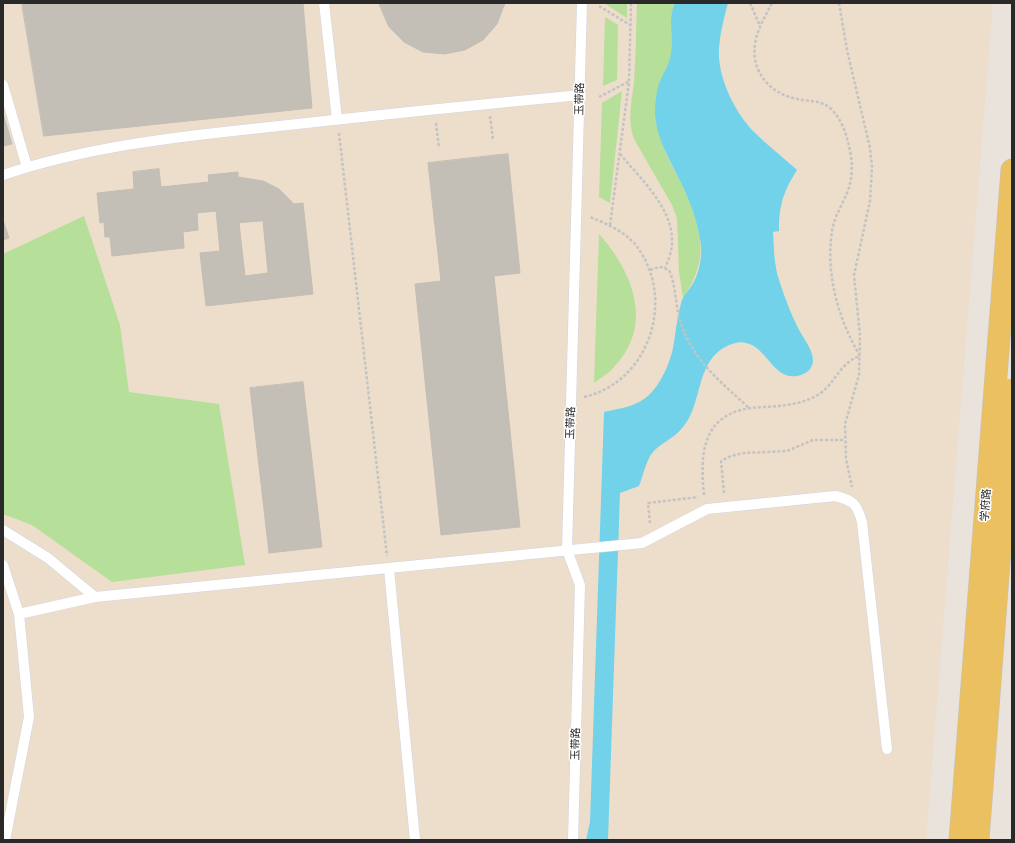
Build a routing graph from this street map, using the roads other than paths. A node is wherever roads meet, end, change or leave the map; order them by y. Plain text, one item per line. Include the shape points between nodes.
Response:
1 (324, 3) edge
2 (582, 3) edge
3 (3, 85) edge
4 (580, 96) junction
5 (337, 119) junction
6 (27, 167) junction
7 (1012, 170) edge
8 (3, 175) edge
9 (1012, 390) edge
10 (3, 530) edge
11 (567, 550) junction
12 (3, 565) edge
13 (389, 569) junction
14 (95, 597) junction
15 (19, 614) junction
16 (887, 749) dead end
17 (5, 840) edge
18 (415, 840) edge
19 (573, 840) edge
20 (960, 840) edge
21 (978, 840) edge

1 - 5 lane
2 - 4 lane, 玉带路
3 - 6 lane
4 - 5 lane
4 - 11 lane, 玉带路
5 - 6 lane via 154,140
6 - 8 lane
7 - 20 main road, 学府路
9 - 21 main road, 学府路
10 - 14 lane via 48,558
11 - 13 lane
11 - 16 lane via 642,543 707,509 835,496 849,499 858,509 862,522
11 - 19 lane, 玉带路 via 580,585
12 - 15 lane
13 - 14 lane
13 - 18 lane
14 - 15 lane
15 - 17 lane via 29,717

